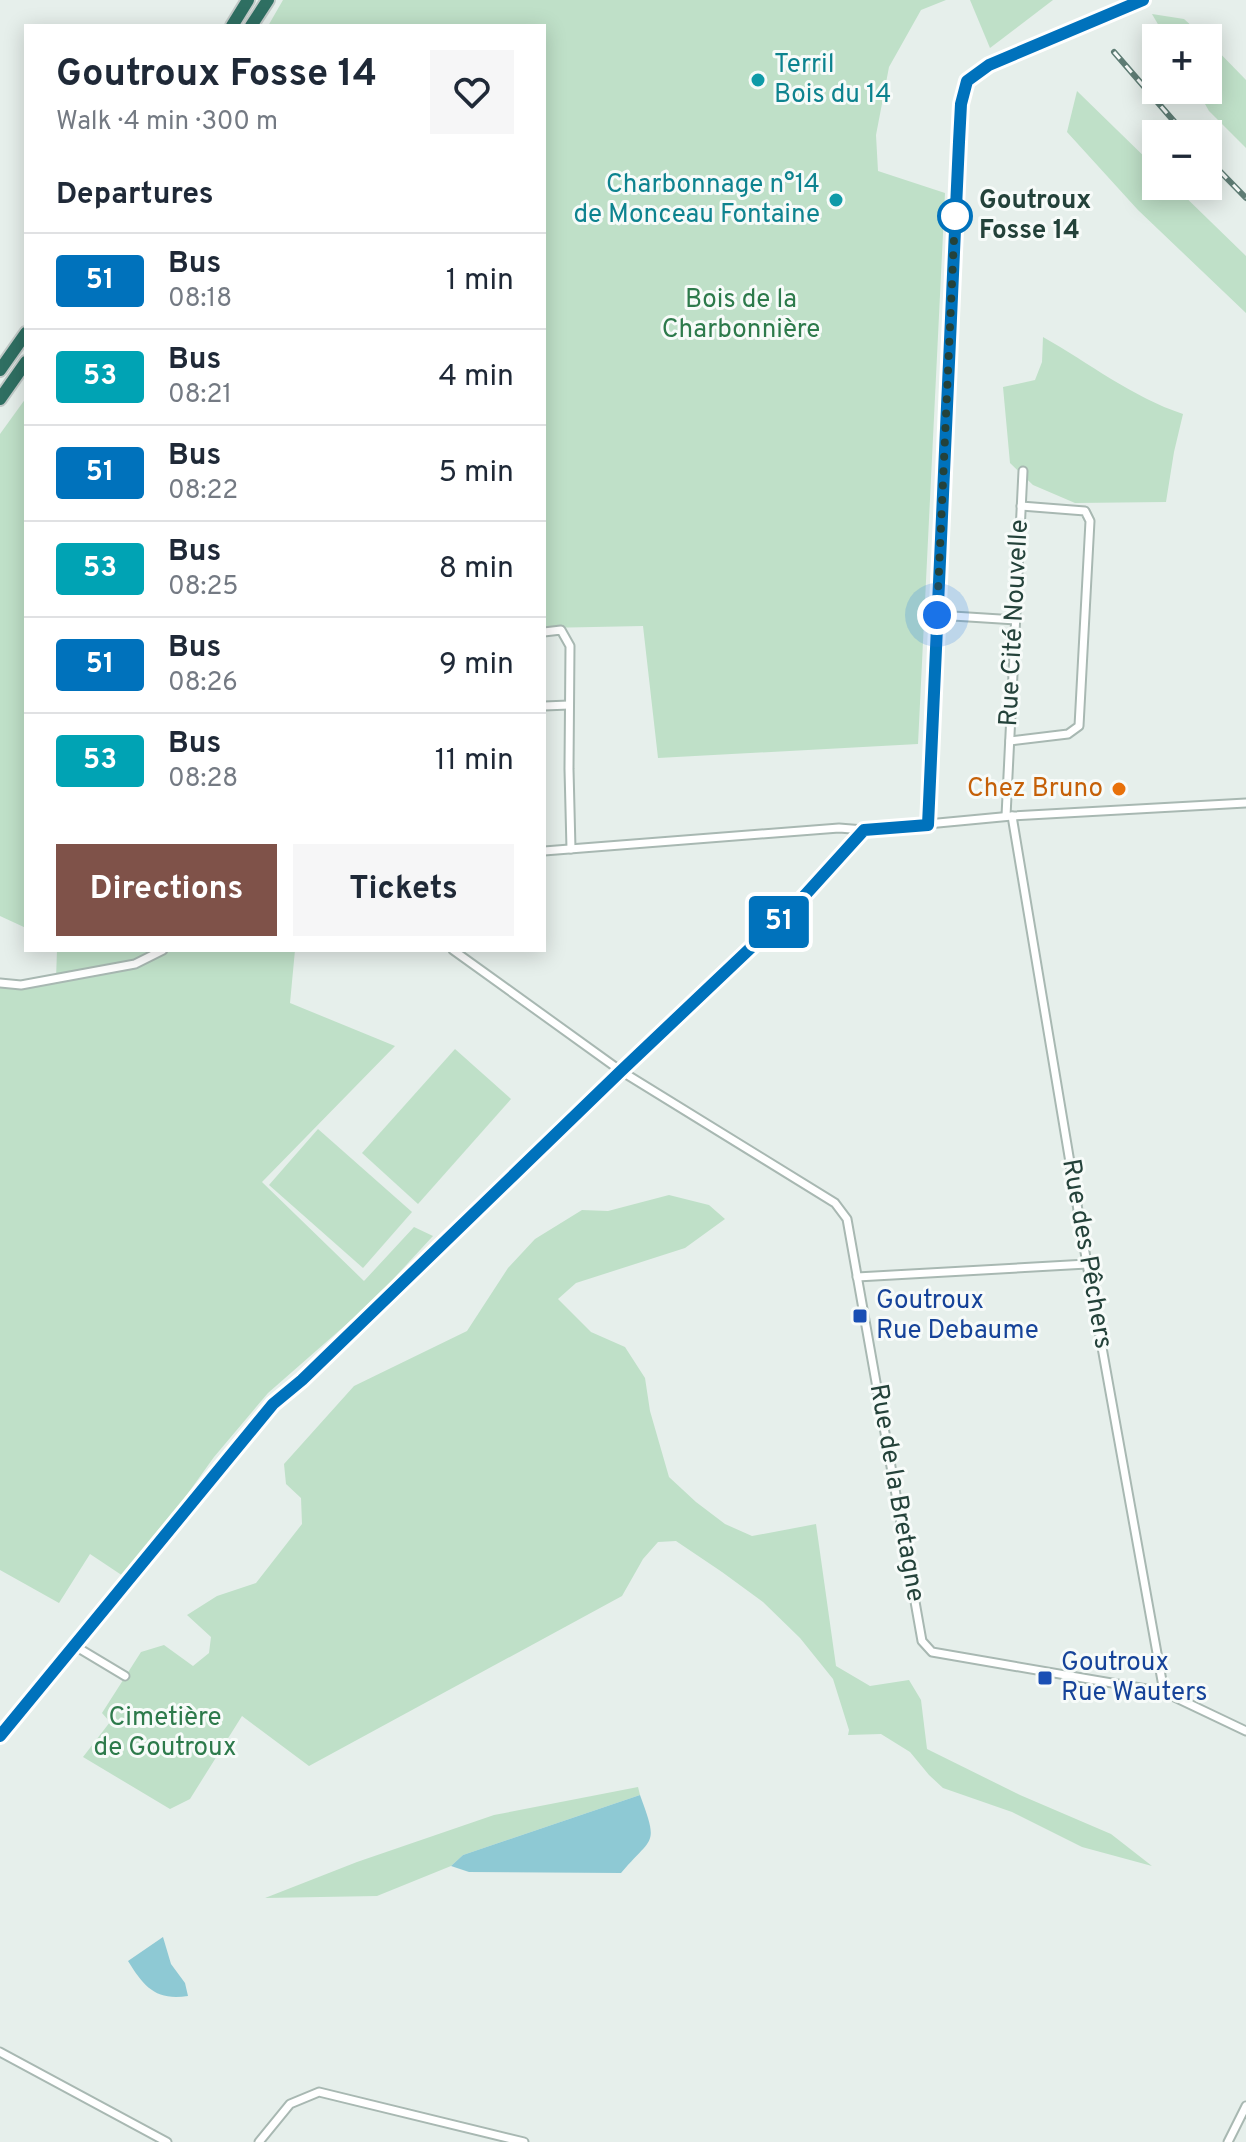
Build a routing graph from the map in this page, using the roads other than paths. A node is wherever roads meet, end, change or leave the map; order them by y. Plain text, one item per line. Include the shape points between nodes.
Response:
1 (248, 0) edge
2 (268, 0) edge
3 (1143, 0) edge
4 (233, 24) edge
5 (252, 24) edge
6 (24, 336) edge
7 (24, 365) edge
8 (0, 370) edge
9 (0, 399) edge
10 (1023, 471) dead end
11 (1021, 506) junction
12 (937, 615) junction
13 (1016, 620) junction
14 (546, 632) edge
15 (569, 705) junction
16 (546, 706) edge
17 (1010, 741) junction
18 (1246, 803) edge
19 (1009, 816) junction
20 (928, 825) junction
21 (864, 830) junction
22 (571, 849) junction
23 (546, 851) edge
24 (159, 952) edge
25 (456, 952) edge
26 (0, 983) edge
27 (621, 1071) junction
28 (1087, 1264) junction
29 (857, 1277) junction
30 (75, 1646) junction
31 (125, 1676) dead end
32 (1164, 1692) junction
33 (1246, 1731) edge
34 (0, 1737) edge
35 (0, 2052) edge
36 (1246, 2106) edge
37 (167, 2142) edge
38 (259, 2142) edge
39 (524, 2142) edge
40 (1228, 2142) edge

1 - 4 highway
2 - 5 highway
3 - 12 street via 989,65 967,81 961,104
6 - 8 highway
7 - 9 highway
10 - 11 street, Rue Cité Nouvelle
11 - 13 street, Rue Cité Nouvelle
11 - 17 street, Rue Cité Nouvelle via 1085,511 1090,521 1079,726 1068,734
12 - 13 street
12 - 20 street
13 - 17 street, Rue Cité Nouvelle
14 - 15 street via 561,630 570,646
15 - 16 street
15 - 22 street
17 - 19 street, Rue Cité Nouvelle
18 - 19 street
19 - 20 street
19 - 28 street, Rue des Pêchers
20 - 21 street
21 - 22 street
21 - 27 street via 797,904
22 - 23 street
24 - 26 street via 135,964 21,985
25 - 27 street, Rue de la Bretagne
27 - 29 street, Rue de la Bretagne via 835,1203 847,1219
27 - 30 street via 273,1404
28 - 29 street
28 - 32 street, Rue des Pêchers
29 - 32 street, Rue de la Bretagne via 922,1641 932,1652
30 - 31 street
30 - 34 street
32 - 33 street
35 - 37 street
36 - 40 street
38 - 39 street via 290,2104 319,2092

